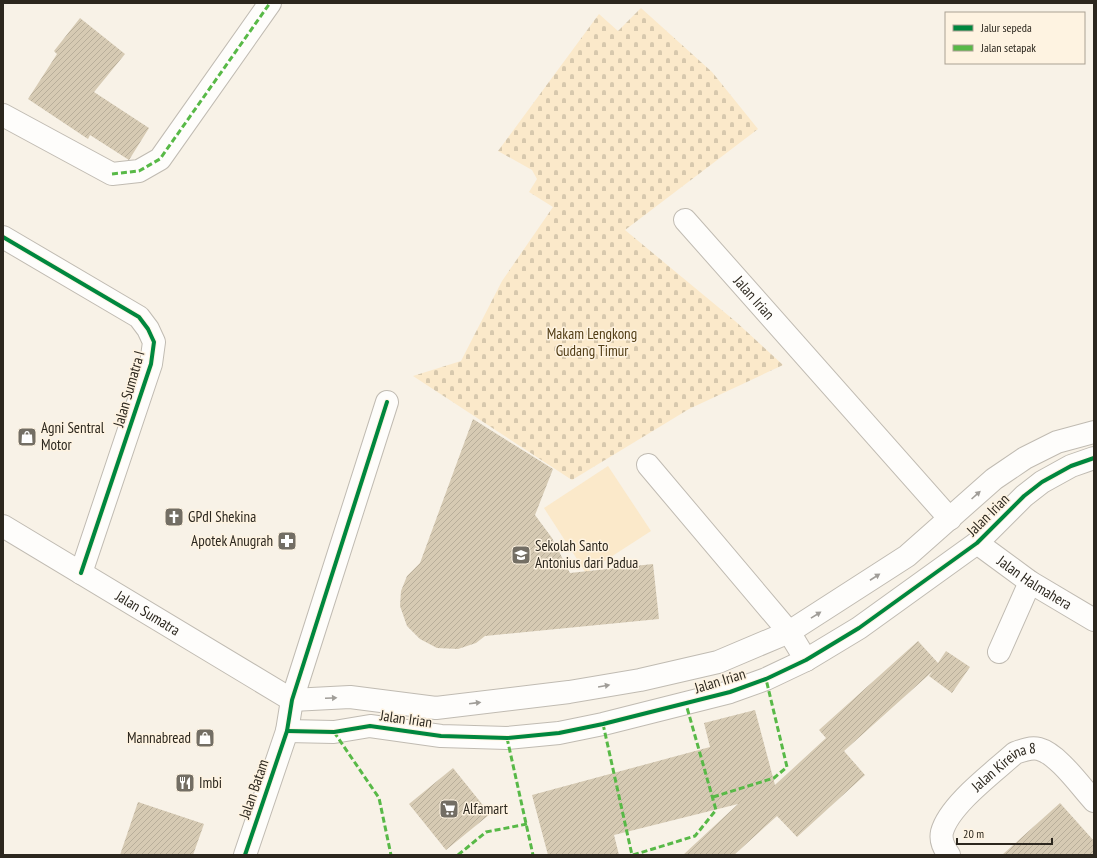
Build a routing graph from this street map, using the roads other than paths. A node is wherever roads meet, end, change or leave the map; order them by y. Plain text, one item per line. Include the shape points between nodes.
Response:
1 (270, 3) edge
2 (3, 115) edge
3 (685, 220) dead end
4 (3, 237) edge
5 (387, 402) dead end
6 (1094, 432) edge
7 (1057, 442) junction
8 (1094, 458) edge
9 (648, 465) dead end
10 (1070, 466) junction
11 (950, 519) junction
12 (3, 526) edge
13 (977, 543) junction
14 (81, 573) junction
15 (1030, 582) junction
16 (1094, 620) edge
17 (789, 632) junction
18 (999, 652) dead end
19 (806, 660) junction
20 (718, 662) junction
21 (730, 692) junction
22 (292, 700) junction
23 (286, 731) junction
24 (1094, 801) edge
25 (245, 855) edge
26 (949, 855) edge

1 - 2 street via 160,159 139,171 112,174
3 - 11 street, Jalan Irian
4 - 14 street, Jalan Sumatra I via 138,317 154,342 142,397
5 - 22 street, Jalan Batam
6 - 7 street, Jalan Irian
7 - 10 street
11 -> 7 street, Jalan Irian via 994,479 1025,458
8 - 10 street, Jalan Irian
9 - 17 street
10 - 13 street, Jalan Irian via 1024,496
17 -> 11 street, Jalan Irian via 907,556
12 - 14 street, Jalan Sumatra
13 - 15 street, Jalan Halmahera
13 - 19 street, Jalan Irian via 859,628
14 - 22 street, Jalan Sumatra
15 - 16 street, Jalan Halmahera
15 - 18 street
17 - 19 street
17 - 20 street, Jalan Irian
19 - 21 street, Jalan Irian
20 - 21 street
22 -> 20 street, Jalan Irian via 350,698 436,708 569,692 640,680
21 - 23 street, Jalan Irian via 603,724 507,738 441,736 370,726 334,732
22 - 23 street, Jalan Batam
23 - 25 street, Jalan Batam
24 - 26 street, Jalan Kireina 8 via 1055,758 1040,749 1028,748 1015,753 952,811 942,833 942,843

